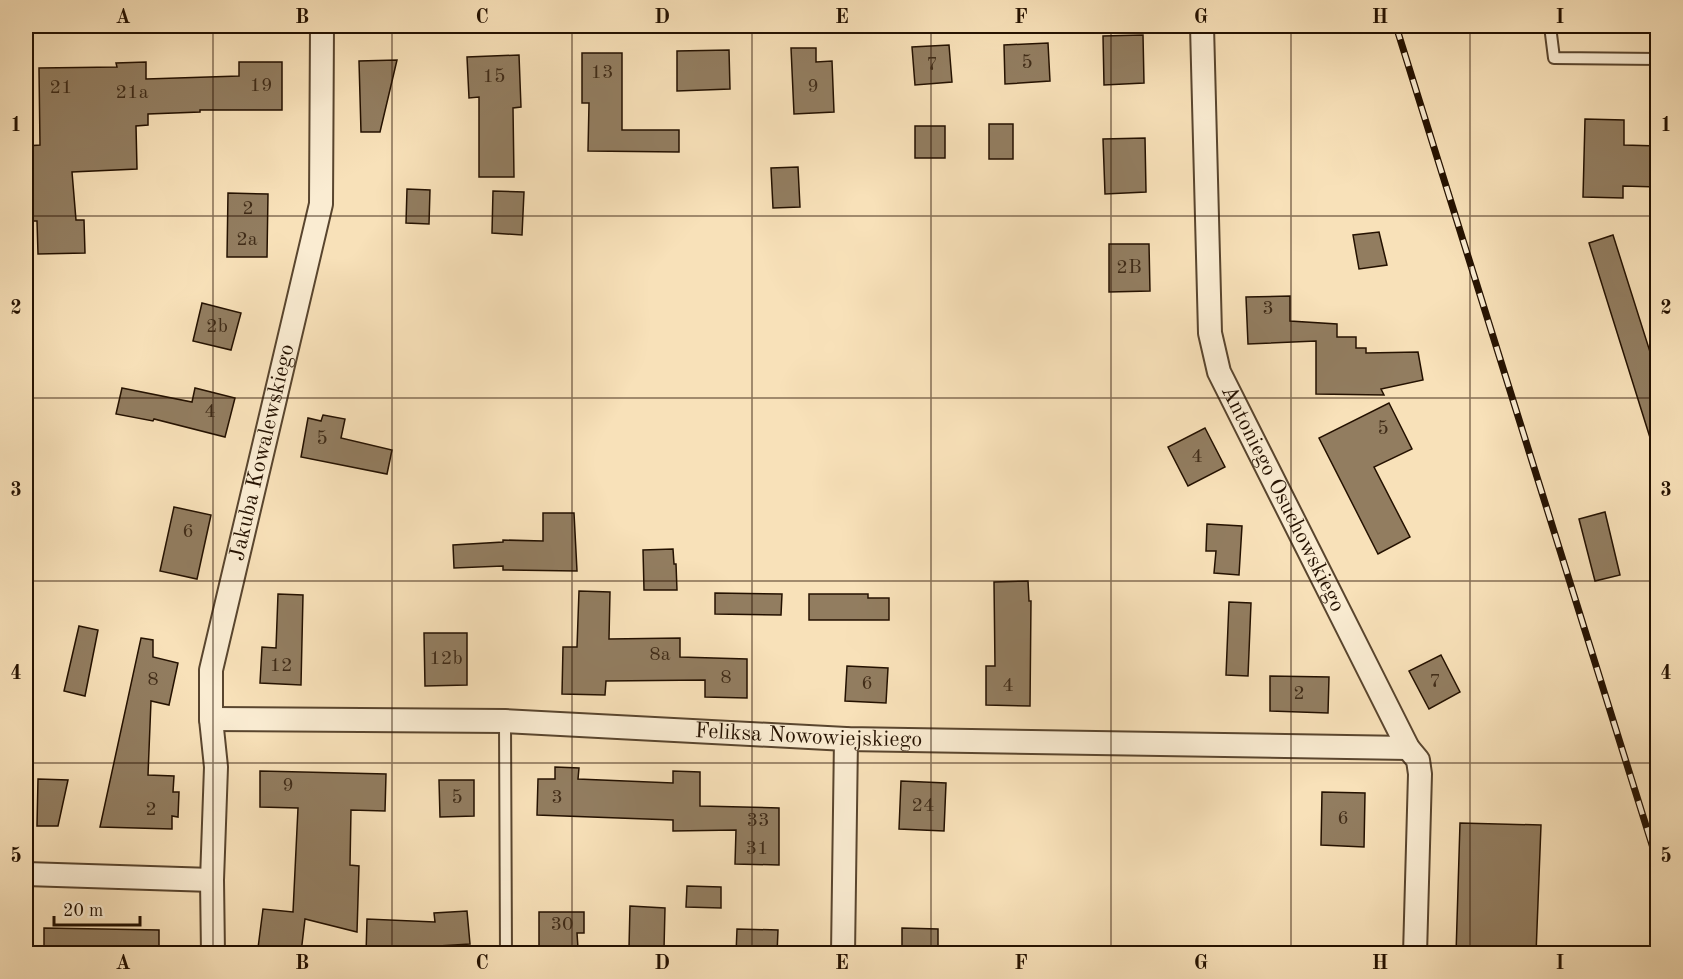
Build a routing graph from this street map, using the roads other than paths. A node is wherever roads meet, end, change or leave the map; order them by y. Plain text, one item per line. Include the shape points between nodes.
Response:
1 (321, 26) edge
2 (1202, 26) edge
3 (1550, 26) edge
4 (1658, 59) edge
5 (211, 719) junction
6 (505, 721) junction
7 (846, 739) junction
8 (1408, 748) junction
9 (26, 874) edge
10 (212, 880) junction
11 (213, 954) edge
12 (506, 954) edge
13 (843, 954) edge
14 (1416, 954) edge

1 - 5 street, Jakuba Kowalewskiego via 321,204 211,670
2 - 8 street, Antoniego Osuchowskiego via 1209,333 1219,372
3 - 4 lane via 1554,58
5 - 6 street, Feliksa Nowowiejskiego
5 - 10 street, Jakuba Kowalewskiego via 216,767
6 - 7 street, Feliksa Nowowiejskiego
6 - 12 lane
7 - 8 street, Feliksa Nowowiejskiego
7 - 13 street
8 - 14 street, Antoniego Osuchowskiego via 1418,760 1420,774
9 - 10 street
10 - 11 street, Jakuba Kowalewskiego

